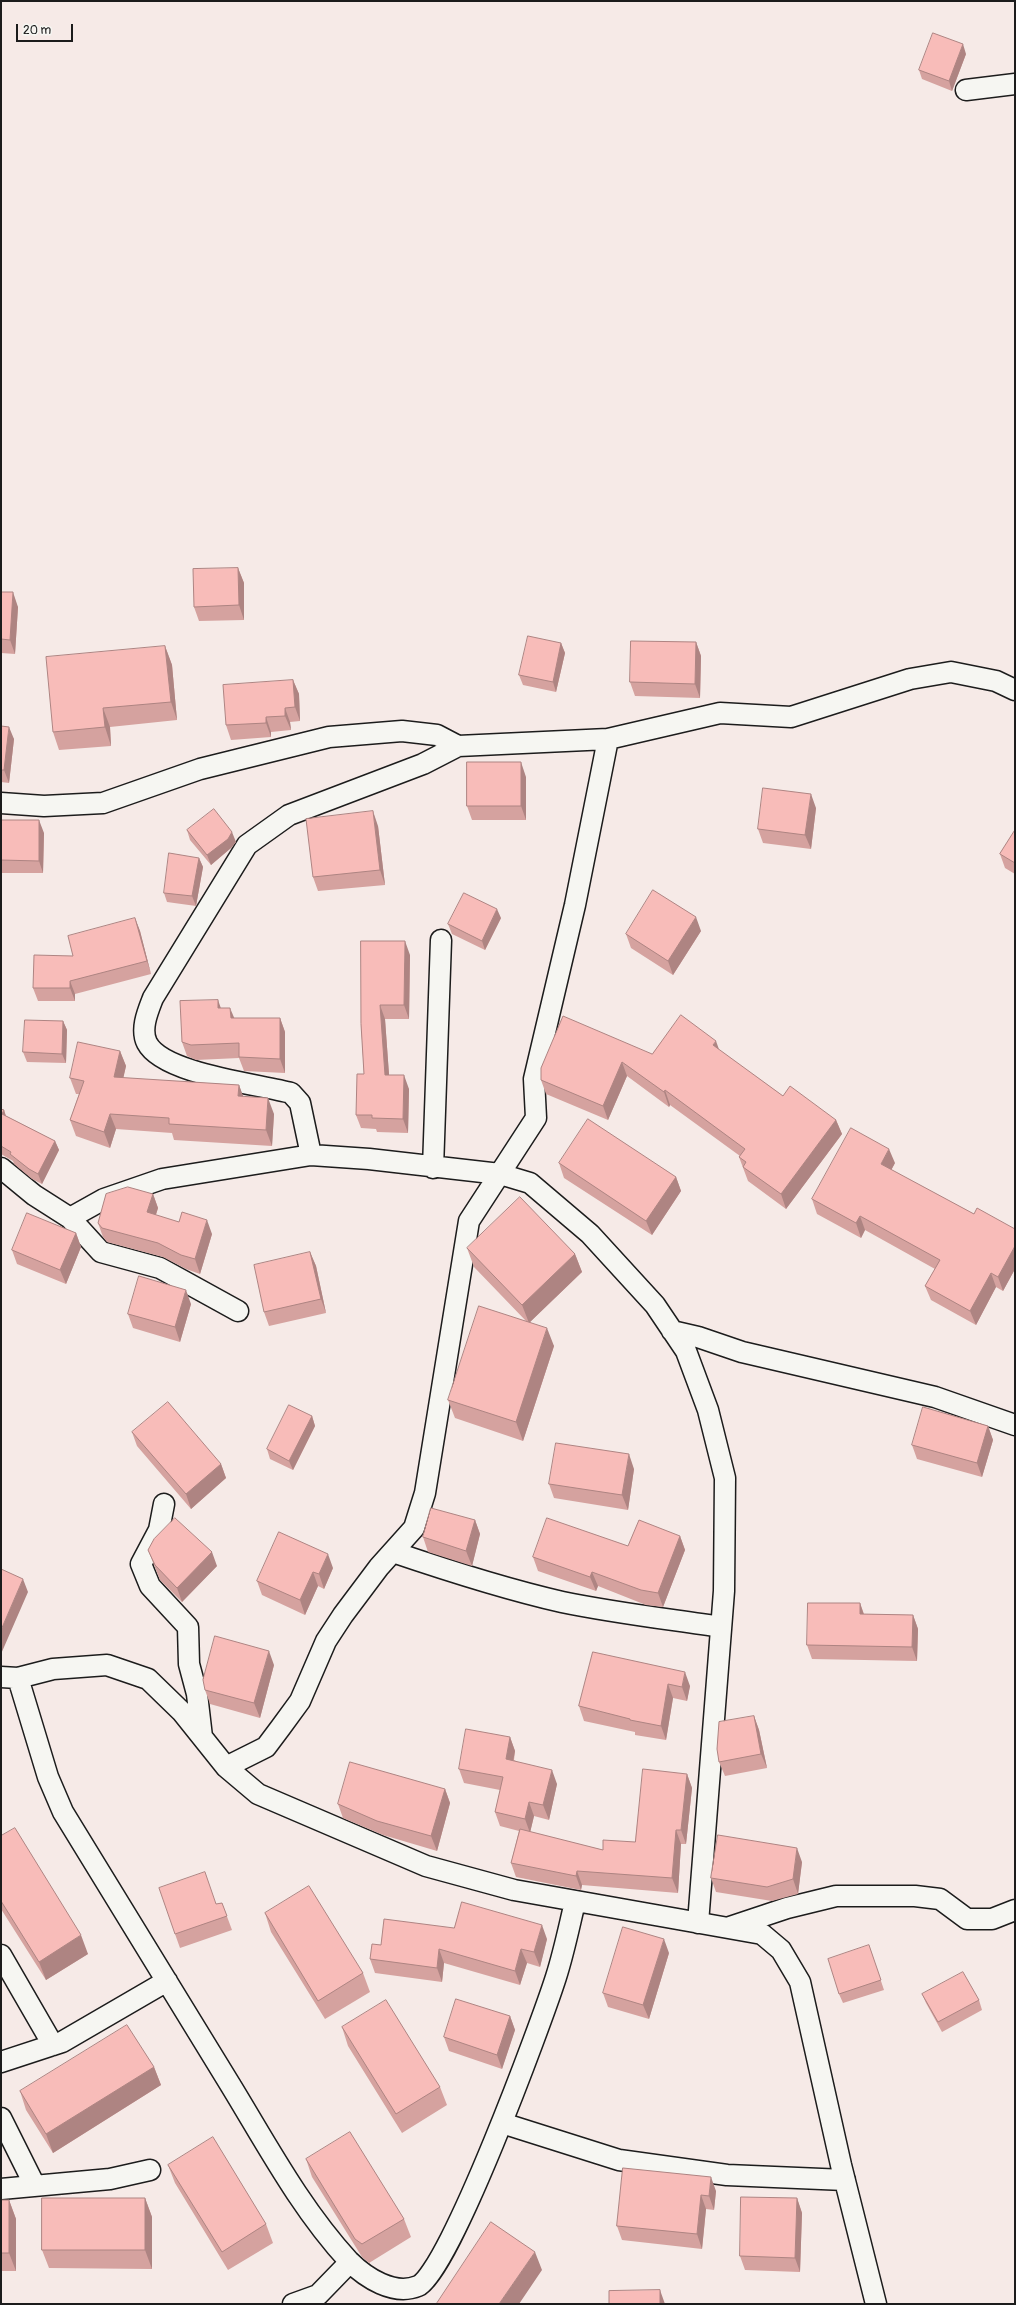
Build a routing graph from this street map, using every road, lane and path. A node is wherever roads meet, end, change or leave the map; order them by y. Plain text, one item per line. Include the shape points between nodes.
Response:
1 (1015, 84) edge
2 (966, 90) dead end
3 (1015, 690) edge
4 (608, 739) junction
5 (458, 746) junction
6 (1, 803) edge
7 (441, 940) dead end
8 (311, 1155) junction
9 (1, 1168) edge
10 (433, 1168) junction
11 (500, 1174) junction
12 (70, 1218) junction
13 (238, 1311) dead end
14 (672, 1331) junction
15 (1015, 1425) edge
16 (164, 1504) dead end
17 (393, 1552) junction
18 (721, 1627) junction
19 (10, 1678) edge
20 (202, 1738) junction
21 (226, 1767) junction
22 (575, 1902) junction
23 (1015, 1910) edge
24 (698, 1923) junction
25 (727, 1928) junction
26 (1, 1955) edge
27 (167, 1982) junction
28 (53, 2045) junction
29 (1, 2062) edge
30 (1, 2118) edge
31 (502, 2123) junction
32 (150, 2170) dead end
33 (845, 2180) junction
34 (35, 2186) junction
35 (1, 2189) edge
36 (350, 2262) junction
37 (293, 2304) edge
38 (876, 2304) edge

1 - 2 street
3 - 4 street via 996,681 951,672 910,679 791,717 720,713
4 - 5 street
4 - 11 street via 575,905 534,1079 536,1118
5 - 6 street via 437,735 402,731 329,737 200,769 103,804 44,806
5 - 8 street via 423,764 289,816 247,845 153,998 144,1020 147,1042 163,1060 203,1074 291,1093 300,1103
7 - 10 street
8 - 10 street via 369,1159
8 - 12 street via 162,1179 104,1199
9 - 12 street
10 - 11 street
11 - 14 street via 530,1183 590,1234 655,1305
11 - 17 street via 469,1221 424,1493 414,1528
12 - 13 street via 101,1252 160,1268
14 - 15 street via 742,1352 935,1397
14 - 18 street via 686,1351 708,1410 725,1478 724,1591
16 - 20 street via 159,1530 141,1564 150,1586 188,1627 189,1664 197,1694
17 - 18 street via 453,1572 561,1601 610,1611
17 - 21 street via 343,1615 326,1641 300,1701 270,1742 266,1747
18 - 24 street
19 - 20 street via 53,1669 107,1665 148,1679 182,1712
19 - 27 street via 63,1812
20 - 21 street
21 - 22 street via 258,1794 426,1866 514,1890
22 - 24 street
22 - 31 street via 556,1976
23 - 25 street via 992,1919 967,1919 940,1899 914,1896 836,1896 787,1908
24 - 25 street
25 - 33 street via 762,1934 781,1950 800,1982
26 - 28 street
27 - 28 street
27 - 36 street via 298,2195
28 - 29 street
30 - 34 street
31 - 33 street via 619,2160 727,2175
31 - 36 street via 456,2227 432,2272 420,2286 401,2291 379,2284
32 - 34 street via 110,2179
33 - 38 street
34 - 35 street
36 - 37 street via 318,2295

